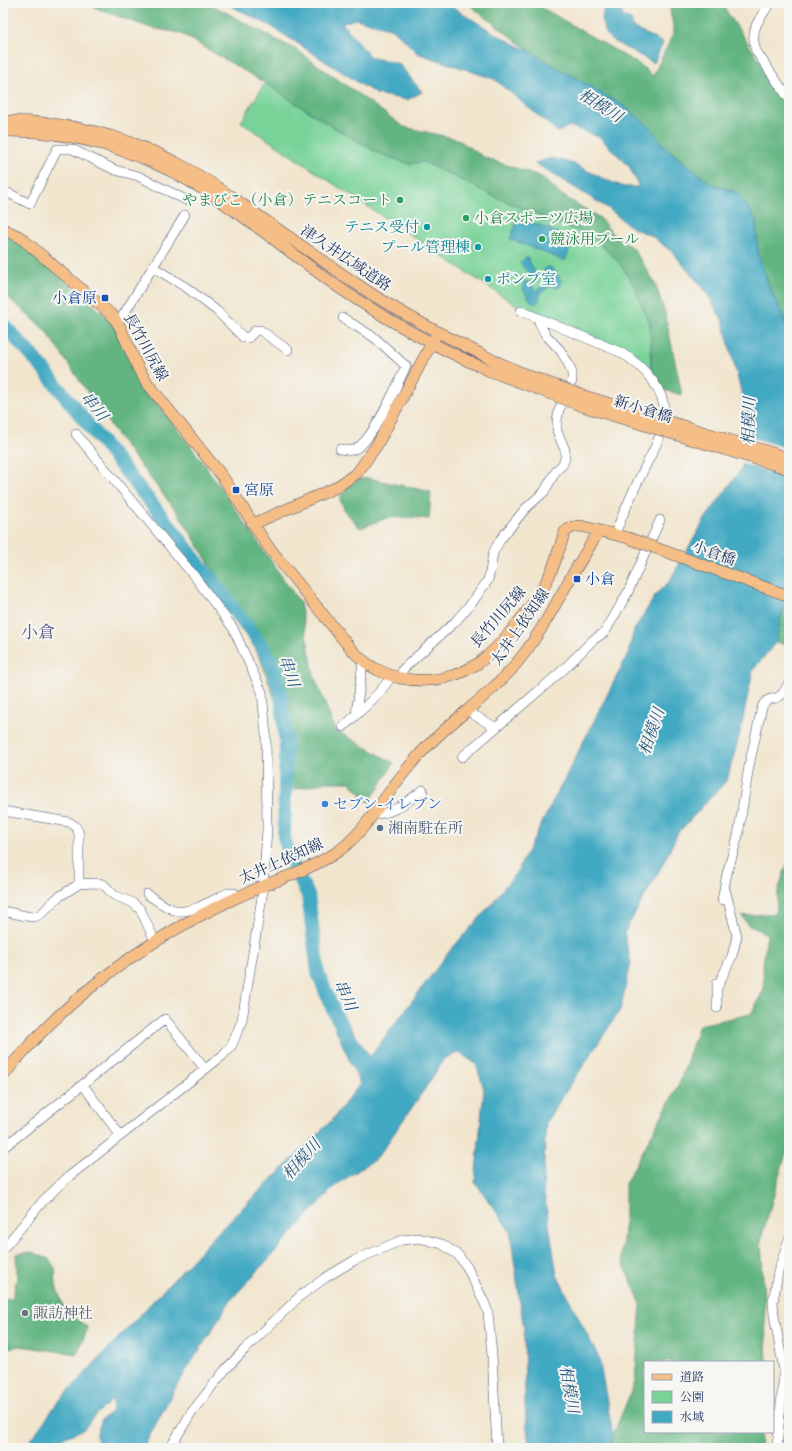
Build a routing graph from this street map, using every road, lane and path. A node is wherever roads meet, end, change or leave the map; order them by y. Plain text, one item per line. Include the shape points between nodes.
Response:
1 (771, 3) edge
2 (789, 99) edge
3 (3, 121) edge
4 (3, 131) edge
5 (3, 192) edge
6 (186, 200) dead end
7 (186, 215) dead end
8 (3, 229) edge
9 (153, 267) junction
10 (521, 311) dead end
11 (343, 318) dead end
12 (537, 318) junction
13 (117, 322) junction
14 (437, 332) junction
15 (432, 343) junction
16 (288, 350) dead end
17 (492, 366) junction
18 (388, 413) junction
19 (664, 423) junction
20 (671, 430) dead end
21 (76, 434) dead end
22 (340, 448) dead end
23 (789, 458) edge
24 (789, 469) edge
25 (660, 520) dead end
26 (253, 524) junction
27 (599, 531) junction
28 (615, 534) junction
29 (628, 538) joint
30 (789, 596) edge
31 (363, 661) junction
32 (395, 677) junction
33 (789, 682) edge
34 (468, 709) junction
35 (356, 714) junction
36 (343, 727) dead end
37 (496, 727) junction
38 (462, 757) dead end
39 (423, 790) dead end
40 (3, 811) edge
41 (374, 814) junction
42 (79, 884) junction
43 (265, 885) junction
44 (724, 886) junction
45 (147, 894) dead end
46 (239, 897) junction
47 (722, 900) dead end
48 (3, 911) edge
49 (155, 941) junction
50 (717, 977) dead end
51 (717, 988) junction
52 (717, 1008) dead end
53 (205, 1069) junction
54 (3, 1076) edge
55 (83, 1085) junction
56 (120, 1135) junction
57 (3, 1148) edge
58 (789, 1239) edge
59 (3, 1249) edge
60 (170, 1448) edge
61 (496, 1448) edge
62 (777, 1448) edge

1 - 2 street via 756,26 754,43 756,51
3 - 14 main road, 津久井広域道路 via 83,129 130,142 163,156 210,182 360,286
4 - 15 main road, 津久井広域道路 via 45,133 81,139 132,153 165,168 227,206 357,300
5 - 6 street via 30,204 57,149 72,149 115,170 138,176
7 - 9 street
8 - 13 main road, 長竹川尻線 via 20,237 34,248
9 - 13 street
9 - 16 street via 211,306 243,337 248,338 256,330 260,330
10 - 12 street
11 - 18 street via 375,338 406,366
12 - 19 street via 620,352 640,365 661,396
12 - 32 street via 540,327 560,350 572,373 572,381 557,421 557,431 565,450 563,464 544,492 522,512 500,540 493,553 488,580 474,600 455,622
13 - 26 main road, 長竹川尻線 via 131,355 148,384 226,481
14 - 15 main road
14 - 17 main road, 津久井広域道路
15 - 17 main road, 津久井広域道路
15 - 18 main road
17 - 23 main road, 新小倉橋, bridge
17 - 24 main road, 新小倉橋, bridge via 580,405
18 - 22 street via 356,449 348,451
18 - 26 main road via 370,456 350,478 326,492
19 - 20 street
19 - 28 street
21 - 43 street via 195,577 233,628 252,668 262,692 266,736
25 - 37 street via 628,592 605,632
26 - 31 main road, 長竹川尻線 via 314,605
27 - 28 main road, 長竹川尻線
27 - 32 main road, 長竹川尻線 via 574,526 566,532 552,569 537,596 498,644 479,662 458,673 438,679 414,680
27 - 34 main road, 太井上依知線 via 522,656 502,679
28 - 29 main road, 長竹川尻線
29 - 30 main road, 小倉橋, bridge
31 - 32 main road, 長竹川尻線
31 - 35 street
32 - 35 street
33 - 44 street via 779,697 769,699 762,707 738,836
34 - 37 street
34 - 41 main road, 太井上依知線 via 428,744
35 - 36 street
37 - 38 street
39 - 41 street via 396,808
40 - 42 street via 75,825 80,835
41 - 43 main road, 太井上依知線 via 339,851 310,867
42 - 48 street via 34,917
42 - 49 street via 103,884 114,895 138,905
43 - 46 main road, 太井上依知線
43 - 53 street via 242,1020 232,1045
44 - 47 street
44 - 51 street via 737,936 732,956
45 - 46 street via 177,910 192,909 228,893 234,893
46 - 49 main road, 太井上依知線
49 - 54 main road, 太井上依知線 via 85,992 42,1032
50 - 51 street
51 - 52 street
53 - 55 street via 165,1019
53 - 56 street
55 - 56 street
55 - 57 street
56 - 59 street via 43,1201
58 - 62 street via 778,1272 773,1302 784,1371
60 - 61 street via 191,1413 225,1370 300,1296 355,1260 402,1240 419,1238 442,1244 458,1256 467,1267 485,1304 492,1355

